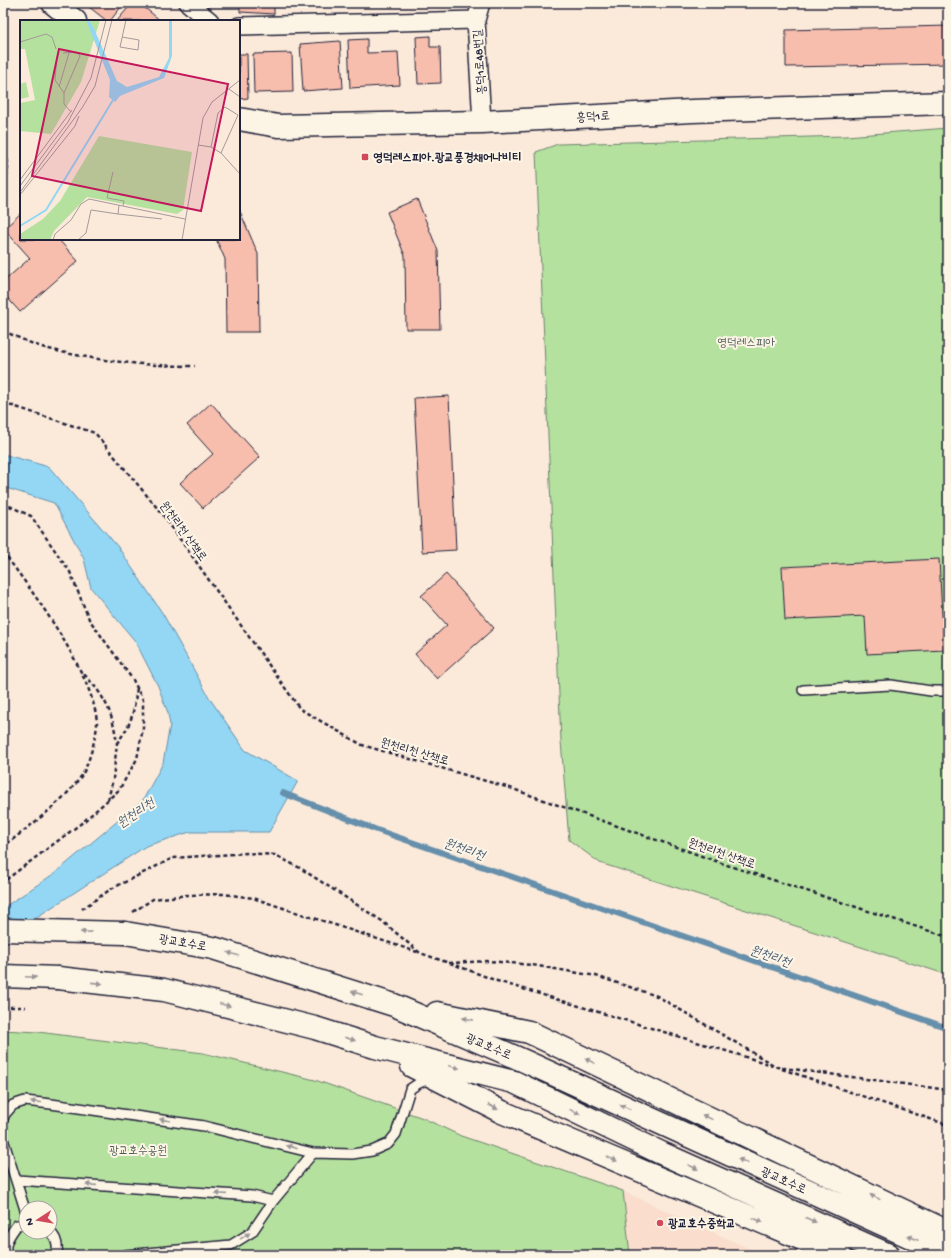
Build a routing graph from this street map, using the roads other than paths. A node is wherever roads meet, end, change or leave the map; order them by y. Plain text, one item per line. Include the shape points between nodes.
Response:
1 (53, 3) edge
2 (188, 3) edge
3 (481, 3) edge
4 (74, 20) edge
5 (209, 20) edge
6 (476, 20) junction
7 (240, 26) edge
8 (948, 103) edge
9 (240, 119) edge
10 (482, 122) junction
11 (803, 690) dead end
12 (948, 691) edge
13 (3, 930) edge
14 (3, 976) edge
15 (394, 1005) junction
16 (375, 1048) junction
17 (433, 1077) junction
18 (3, 1119) edge
19 (3, 1139) edge
20 (313, 1153) junction
21 (17, 1180) junction
22 (22, 1200) edge
23 (273, 1201) junction
24 (18, 1225) edge
25 (948, 1232) edge
26 (56, 1240) edge
27 (948, 1254) edge
28 (6, 1255) edge
29 (57, 1255) edge
30 (125, 1255) edge
31 (840, 1255) edge
32 (889, 1255) edge

1 - 4 main road
2 - 5 street
3 - 6 street, 흥덕1로48번길
6 - 7 street
6 - 10 street, 흥덕1로48번길
8 - 10 main road, 흥덕1로 via 692,111
9 - 10 main road, 흥덕1로 via 278,126
11 - 12 lane via 891,685
15 -> 13 main road, 광교호수로, bridge via 213,948 126,924
14 -> 16 main road, bridge via 58,978 164,990 315,1028
25 -> 15 main road via 529,1032
27 -> 15 main road, 광교호수로 via 522,1060
16 - 17 main road
16 -> 32 main road via 514,1082 661,1153
17 - 20 lane via 419,1082 410,1089 396,1134 388,1144 372,1151 352,1154
17 -> 31 main road via 502,1112
20 -> 18 lane via 204,1126 25,1101 14,1105
19 - 21 lane
20 - 23 lane
21 - 22 lane
23 -> 21 lane via 252,1196
30 -> 23 lane via 231,1245 252,1232
24 - 28 lane via 10,1234 5,1246
26 - 29 lane

